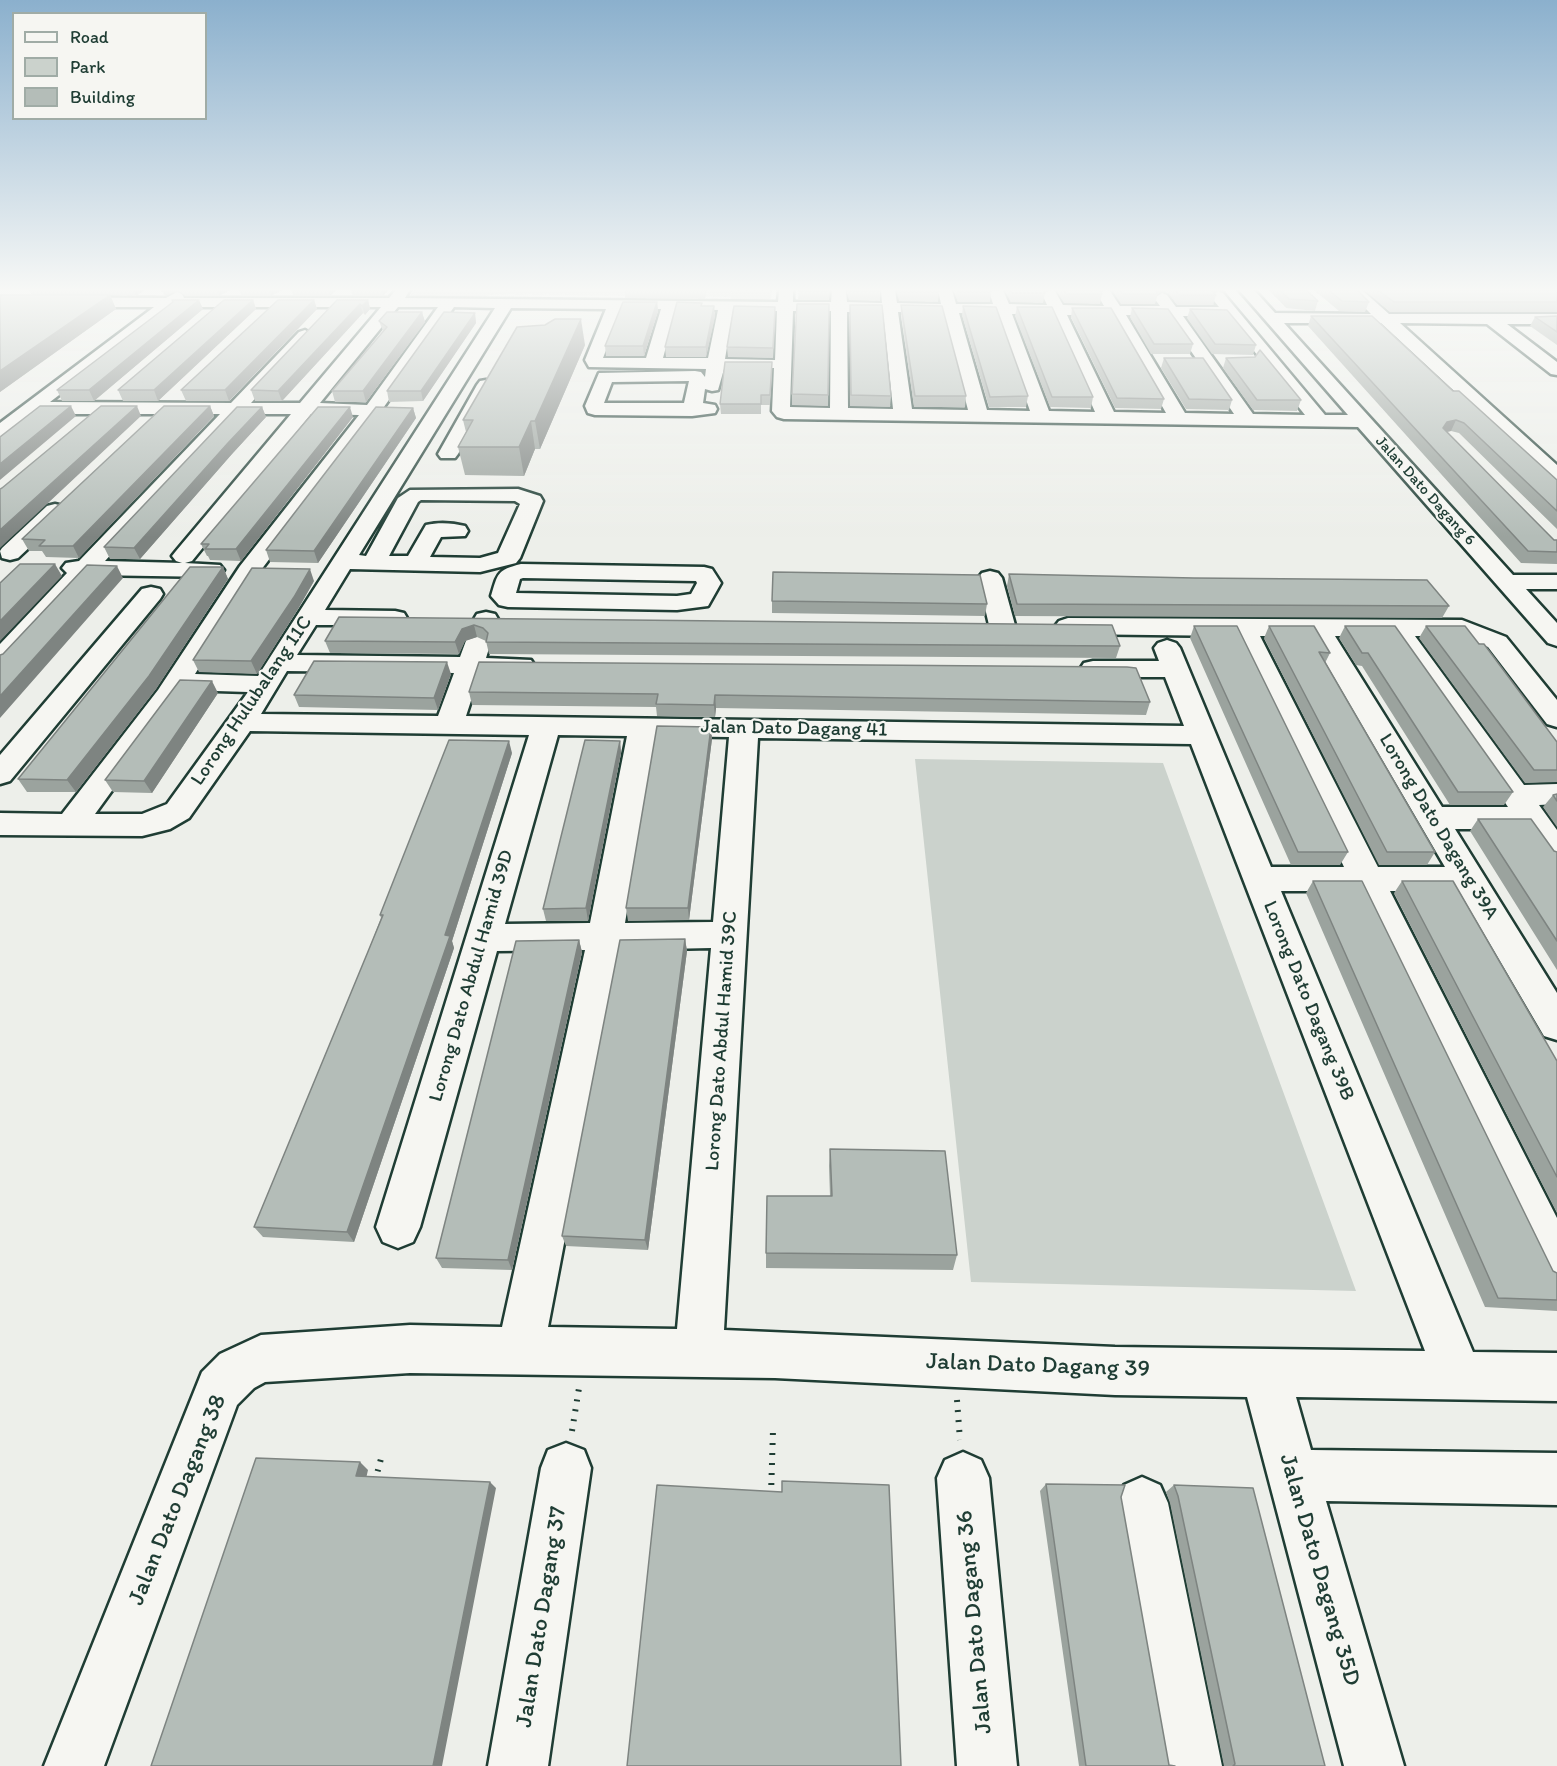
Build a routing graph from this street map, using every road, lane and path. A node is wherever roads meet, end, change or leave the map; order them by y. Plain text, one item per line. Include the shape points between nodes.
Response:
1 (79, 372) edge
2 (269, 372) edge
3 (335, 372) edge
4 (399, 372) edge
5 (468, 372) edge
6 (493, 372) edge
7 (713, 372) edge
8 (783, 372) edge
9 (839, 372) edge
10 (898, 372) edge
11 (967, 372) edge
12 (1026, 372) edge
13 (1087, 372) edge
14 (1151, 372) edge
15 (1214, 372) edge
16 (1280, 372) edge
17 (1319, 372) edge
18 (1444, 372) edge
19 (181, 392) edge
20 (116, 393) dead end
21 (32, 408) junction
22 (98, 408) junction
23 (164, 408) junction
24 (234, 409) junction
25 (305, 409) junction
26 (372, 410) junction
27 (394, 410) edge
28 (416, 410) dead end
29 (439, 410) junction
30 (703, 411) junction
31 (839, 414) junction
32 (903, 414) junction
33 (979, 416) junction
34 (1041, 416) junction
35 (1107, 417) junction
36 (1179, 418) junction
37 (1247, 419) junction
38 (1319, 420) junction
39 (1362, 421) junction
40 (80, 424) edge
41 (147, 424) edge
42 (0, 432) edge
43 (1548, 445) dead end
44 (1524, 446) junction
45 (448, 454) dead end
46 (1557, 476) edge
47 (70, 497) edge
48 (457, 531) dead end
49 (184, 556) dead end
50 (5, 560) edge
51 (374, 563) junction
52 (416, 564) junction
53 (85, 568) junction
54 (331, 569) junction
55 (248, 571) junction
56 (281, 571) edge
57 (990, 578) dead end
58 (1508, 582) junction
59 (1557, 582) edge
60 (151, 594) dead end
61 (702, 615) junction
62 (309, 617) junction
63 (415, 618) edge
64 (1158, 627) junction
65 (1396, 627) junction
66 (1243, 628) junction
67 (1318, 629) junction
68 (1557, 638) edge
69 (0, 659) edge
70 (470, 666) junction
71 (551, 666) edge
72 (1069, 669) edge
73 (1175, 669) junction
74 (273, 673) junction
75 (177, 682) junction
76 (1557, 718) edge
77 (242, 722) junction
78 (449, 725) junction
79 (546, 726) junction
80 (643, 728) junction
81 (744, 729) junction
82 (1201, 735) junction
83 (0, 774) edge
84 (1557, 794) edge
85 (1524, 807) junction
86 (1432, 818) junction
87 (0, 825) edge
88 (69, 826) junction
89 (1557, 854) edge
90 (1259, 879) junction
91 (1366, 879) junction
92 (1469, 879) junction
93 (729, 935) junction
94 (605, 936) junction
95 (483, 938) junction
96 (1555, 1020) edge
97 (398, 1227) dead end
98 (1557, 1264) edge
99 (520, 1351) junction
100 (584, 1352) junction
101 (699, 1353) junction
102 (953, 1363) junction
103 (1265, 1373) junction
104 (1459, 1376) junction
105 (1557, 1377) edge
106 (773, 1430) dead end
107 (382, 1455) dead end
108 (566, 1468) joint
109 (1293, 1475) junction
110 (963, 1478) joint
111 (1553, 1488) edge
112 (373, 1490) edge
113 (771, 1499) edge
114 (1142, 1503) dead end
115 (74, 1766) edge
116 (518, 1766) edge
117 (987, 1766) edge
118 (1192, 1766) edge
119 (1374, 1766) edge

1 - 21 street
2 - 24 street
3 - 25 street
4 - 26 street
5 - 29 street, Lorong Hulubalang 11C
6 - 45 street
7 - 30 street
8 - 31 street via 781,411
9 - 31 street
10 - 32 street
11 - 33 street
12 - 34 street
13 - 35 street
14 - 36 street
15 - 37 street
16 - 38 street
17 - 39 street, Jalan Dato Dagang 6
18 - 44 street
19 - 23 street
20 - 22 street
21 - 22 street
21 - 42 street
22 - 23 street
22 - 40 street
23 - 24 street
23 - 41 street
24 - 25 street
24 - 53 street
25 - 26 street
25 - 49 street
26 - 27 street
26 - 55 street
28 - 29 street
29 - 54 street, Lorong Hulubalang 11C
30 - 30 street via 595,409 594,406 604,377 695,376
31 - 32 street
32 - 33 street
33 - 34 street
34 - 35 street
35 - 36 street
36 - 37 street
37 - 38 street
38 - 39 street
39 - 58 street, Jalan Dato Dagang 6
43 - 44 street
44 - 46 street
47 - 50 street
48 - 52 street via 434,530
50 - 53 street via 42,567
51 - 52 street
51 - 52 street via 409,498 417,494 518,495 532,501 508,558 480,566
51 - 54 street
53 - 55 street
53 - 69 street
54 - 62 street, Lorong Hulubalang 11C
55 - 56 street
55 - 75 street
57 - 64 street via 1013,625
58 - 59 street
58 - 68 street, Jalan Dato Dagang 6
60 - 83 street
61 - 61 street via 677,603 519,601 503,596 509,575 521,571 704,574 709,583
61 - 70 street via 474,619
62 - 63 street
62 - 74 street, Lorong Hulubalang 11C
64 - 66 street
64 - 73 street, Lorong Dato Dagang 39B
65 - 67 street
65 - 76 street via 1462,628 1497,642
65 - 85 street
66 - 67 street
66 - 91 street
67 - 86 street, Lorong Dato Dagang 39A
70 - 71 street
70 - 74 street
70 - 78 street
72 - 73 street
73 - 82 street, Lorong Dato Dagang 39B
74 - 75 street
74 - 77 street, Lorong Hulubalang 11C
75 - 88 street
77 - 78 street, Jalan Dato Dagang 41
77 - 88 street, Lorong Hulubalang 11C via 178,811 142,825
78 - 79 street, Jalan Dato Dagang 41
79 - 80 street, Jalan Dato Dagang 41
79 - 95 street, Lorong Dato Abdul Hamid 39D
80 - 81 street, Jalan Dato Dagang 41
80 - 94 street
81 - 82 street, Jalan Dato Dagang 41
81 - 93 street, Lorong Dato Abdul Hamid 39C
82 - 90 street, Lorong Dato Dagang 39B
84 - 85 street
85 - 86 street
85 - 89 street
86 - 92 street, Lorong Dato Dagang 39A
87 - 88 street
90 - 91 street
90 - 104 street, Lorong Dato Dagang 39B
91 - 92 street
91 - 98 street
92 - 96 street, Lorong Dato Dagang 39A
93 - 94 street
93 - 101 street, Lorong Dato Abdul Hamid 39C
94 - 95 street
94 - 99 street
95 - 97 street, Lorong Dato Abdul Hamid 39D
99 - 100 street, Jalan Dato Dagang 39
99 - 115 street, Jalan Dato Dagang 38 via 410,1349 273,1358 261,1359 237,1371 219,1389
100 - 101 street, Jalan Dato Dagang 39
100 - 108 path
101 - 102 street, Jalan Dato Dagang 39
102 - 103 street, Jalan Dato Dagang 39
102 - 110 path
103 - 104 street, Jalan Dato Dagang 39
103 - 109 street, Jalan Dato Dagang 35D
104 - 105 street, Jalan Dato Dagang 39
106 - 113 path
107 - 112 path
108 - 116 street, Jalan Dato Dagang 37
109 - 111 street
109 - 119 street, Jalan Dato Dagang 35D
110 - 117 street, Jalan Dato Dagang 36
114 - 118 street

